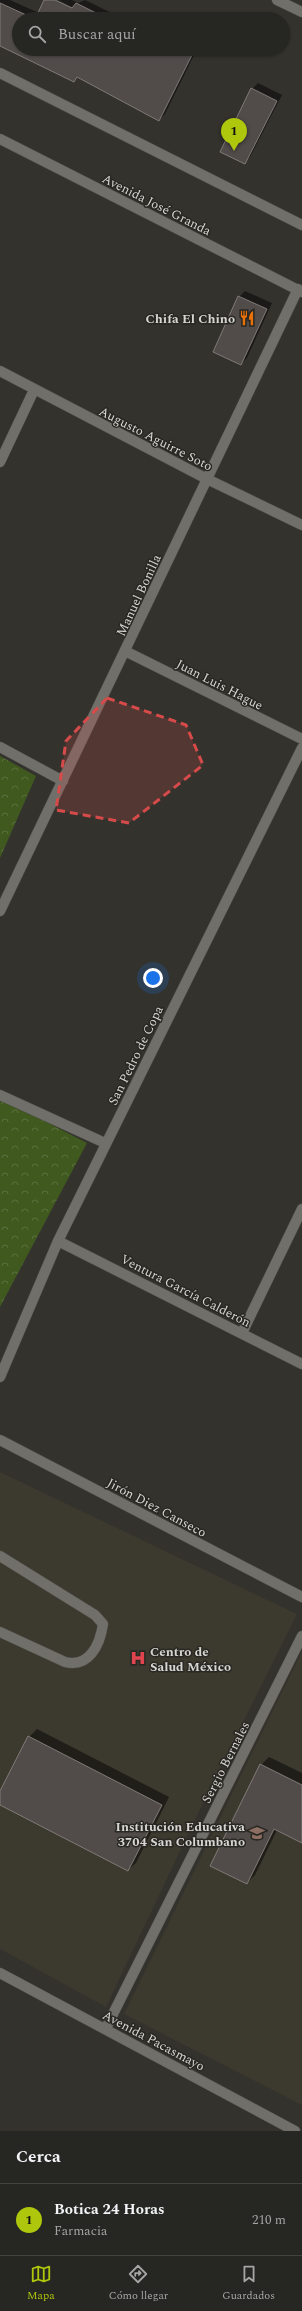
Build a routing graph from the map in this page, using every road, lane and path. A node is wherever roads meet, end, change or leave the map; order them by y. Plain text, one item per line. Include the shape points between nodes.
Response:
1 (277, 0) edge
2 (302, 12) edge
3 (0, 73) edge
4 (0, 139) edge
5 (302, 225) edge
6 (300, 290) edge
7 (0, 371) edge
8 (34, 390) junction
9 (0, 462) edge
10 (207, 479) junction
11 (302, 525) edge
12 (125, 651) junction
13 (302, 739) edge
14 (0, 747) edge
15 (302, 748) edge
16 (63, 781) junction
17 (0, 911) edge
18 (0, 1095) edge
19 (105, 1143) junction
20 (302, 1210) edge
21 (58, 1241) junction
22 (242, 1333) junction
23 (302, 1364) edge
24 (0, 1377) edge
25 (0, 1440) edge
26 (0, 1556) edge
27 (302, 1597) edge
28 (0, 1632) edge
29 (302, 1636) edge
30 (0, 1973) edge
31 (106, 2028) junction
32 (295, 2131) edge

1 - 2 street
3 - 5 street
4 - 6 street, Avenida José Granda
6 - 10 street, Manuel Bonilla
7 - 8 street, Augusto Aguirre Soto
8 - 9 street
8 - 10 street, Augusto Aguirre Soto
10 - 11 street, Augusto Aguirre Soto
10 - 12 street, Manuel Bonilla
12 - 13 street, Juan Luis Hague
12 - 16 street, Manuel Bonilla
14 - 16 street
15 - 19 street, San Pedro de Copa
16 - 17 street, Manuel Bonilla
18 - 19 street
19 - 21 street, San Pedro de Copa
20 - 22 street
21 - 22 street, Ventura García Calderón
21 - 24 street, San Pedro de Copa
22 - 23 street, Ventura García Calderón
25 - 27 street, Jirón Diez Canseco
26 - 28 street via 96,1615 103,1624 102,1634 87,1660 76,1664 65,1662
29 - 31 street, Sergio Bernales
30 - 31 street, Avenida Pacasmayo
31 - 32 street, Avenida Pacasmayo

